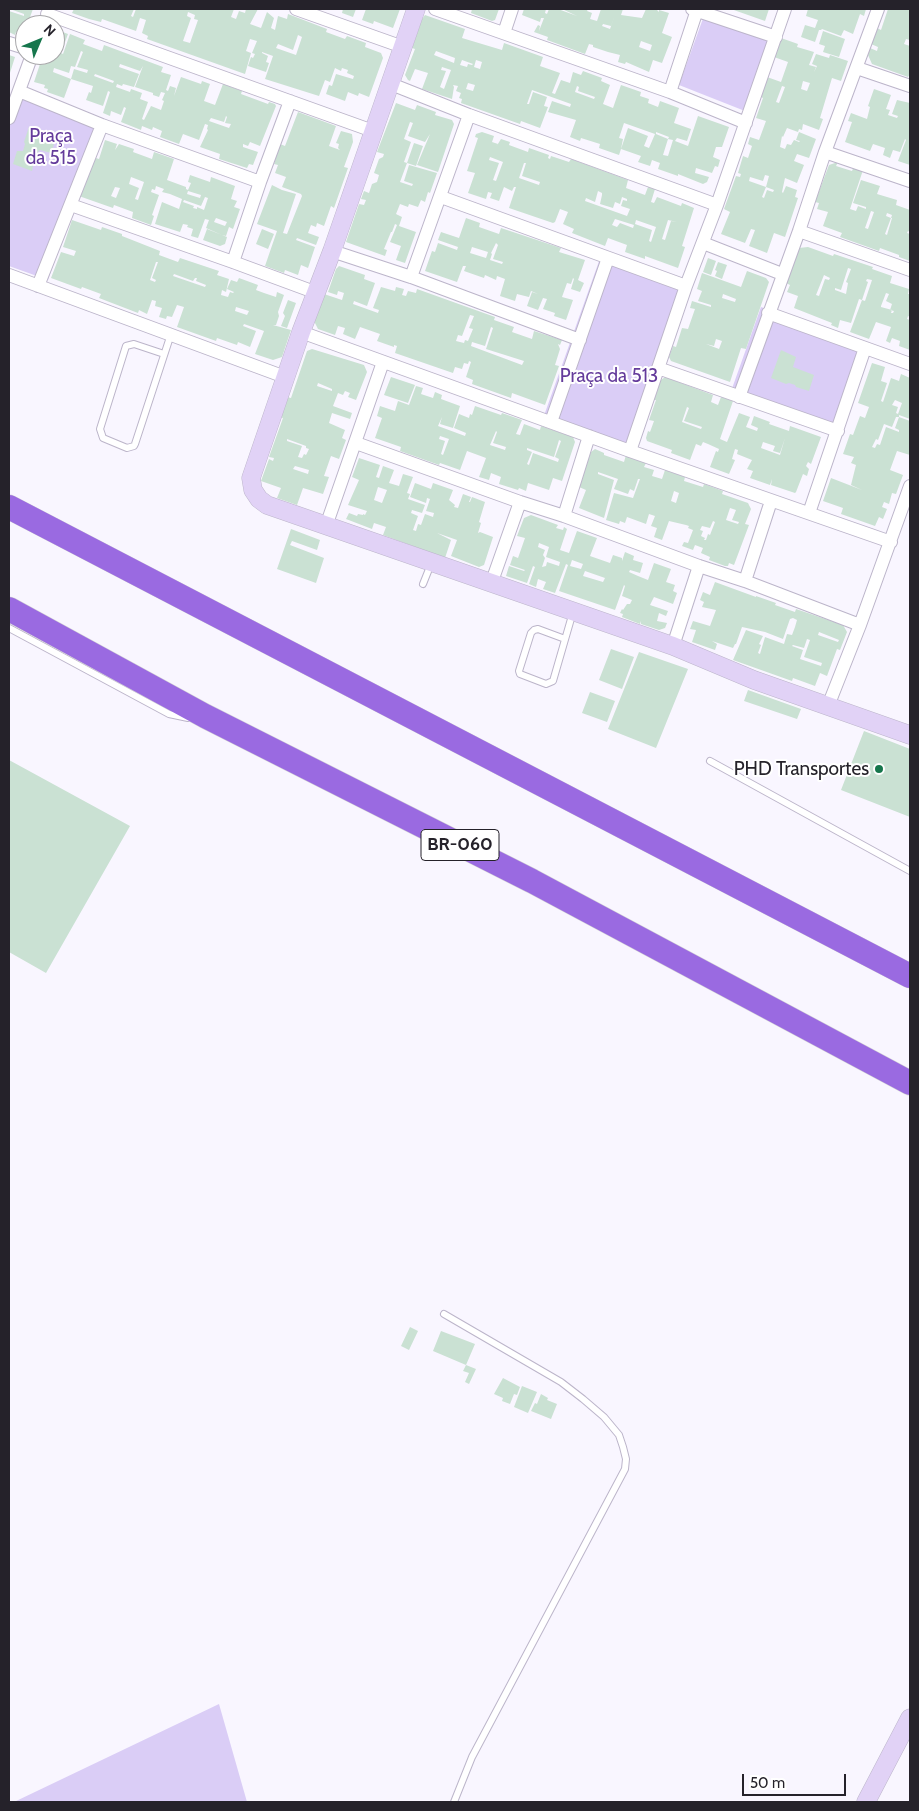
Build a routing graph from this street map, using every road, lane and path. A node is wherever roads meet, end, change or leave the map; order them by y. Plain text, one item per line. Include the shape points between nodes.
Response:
1 (296, 9) edge
2 (416, 9) edge
3 (435, 9) edge
4 (512, 9) edge
5 (785, 9) edge
6 (878, 9) edge
7 (695, 10) edge
8 (321, 13) edge
9 (65, 23) edge
10 (504, 33) junction
11 (776, 37) junction
12 (403, 47) junction
13 (28, 65) edge
14 (857, 68) junction
15 (391, 84) junction
16 (910, 86) edge
17 (19, 92) junction
18 (670, 92) junction
19 (290, 101) junction
20 (469, 115) junction
21 (9, 118) edge
22 (746, 123) junction
23 (102, 125) junction
24 (373, 131) junction
25 (824, 152) junction
26 (910, 181) edge
27 (260, 182) junction
28 (441, 197) junction
29 (71, 205) junction
30 (717, 205) junction
31 (799, 231) junction
32 (703, 243) junction
33 (332, 251) junction
34 (608, 258) junction
35 (233, 262) junction
36 (910, 270) edge
37 (782, 274) junction
38 (9, 275) edge
39 (411, 277) junction
40 (38, 286) junction
41 (686, 286) junction
42 (317, 293) junction
43 (768, 313) junction
44 (301, 332) junction
45 (171, 334) junction
46 (580, 340) junction
47 (865, 348) junction
48 (164, 354) junction
49 (383, 362) junction
50 (910, 364) edge
51 (658, 368) junction
52 (285, 377) junction
53 (738, 397) junction
54 (551, 422) junction
55 (838, 431) junction
56 (589, 436) junction
57 (356, 443) junction
58 (630, 451) junction
59 (910, 486) edge
60 (772, 501) junction
61 (520, 502) junction
62 (9, 507) edge
63 (809, 513) junction
64 (564, 516) junction
65 (326, 526) junction
66 (891, 542) junction
67 (431, 563) junction
68 (699, 566) junction
69 (745, 581) junction
70 (423, 584) dead end
71 (491, 584) junction
72 (9, 609) edge
73 (573, 612) junction
74 (860, 625) junction
75 (9, 628) edge
76 (565, 640) junction
77 (673, 646) junction
78 (828, 706) junction
79 (205, 716) junction
80 (910, 735) edge
81 (710, 761) dead end
82 (910, 871) edge
83 (904, 970) edge
84 (910, 1083) edge
85 (444, 1314) dead end
86 (910, 1718) edge
87 (454, 1802) edge
88 (866, 1802) edge

1 - 8 street
2 - 12 street
3 - 10 street
4 - 10 street
5 - 11 street
6 - 14 street
7 - 11 street
7 - 18 street
8 - 12 street
9 - 19 street
10 - 18 street
11 - 22 street
12 - 15 street
13 - 17 street
14 - 16 street
14 - 25 street
15 - 20 street
15 - 24 street
17 - 21 street
17 - 23 street
18 - 22 street
19 - 24 street
19 - 27 street
20 - 28 street
20 - 30 street
22 - 30 street
23 - 27 street
23 - 29 street
24 - 33 street
25 - 26 street
25 - 31 street
27 - 35 street
28 - 34 street
28 - 39 street
29 - 35 street
29 - 40 street
30 - 32 street
31 - 36 street
31 - 37 street
32 - 37 street
32 - 41 street
33 - 39 street
33 - 42 street
34 - 41 street
34 - 46 street
35 - 42 street
37 - 43 street
38 - 40 street
39 - 46 street
40 - 45 street
41 - 51 street
42 - 44 street
43 - 47 street
43 - 53 street
44 - 49 street
44 - 52 street
45 - 48 lane
45 - 52 street
46 - 54 street
47 - 50 street
47 - 55 street
48 - 48 lane via 134,344 126,346 100,429 103,438 127,448 134,446
49 - 54 street
49 - 57 street
51 - 53 street
51 - 58 street
52 - 65 street via 251,478 253,490 267,505
53 - 55 street
54 - 56 street
55 - 63 street
56 - 58 street
56 - 64 street
57 - 61 street
57 - 65 street
58 - 60 street
59 - 66 street
60 - 63 street
60 - 69 street
61 - 64 street
61 - 71 street
62 - 83 highway
63 - 66 street
64 - 68 street
65 - 67 street
66 - 74 street
67 - 70 lane
67 - 71 street
68 - 69 street
68 - 77 street
69 - 74 street
71 - 73 street
72 - 79 highway, BR-060
73 - 76 lane
73 - 77 street
74 - 78 street
75 - 79 lane via 169,714 187,718
76 - 76 lane via 534,630 520,674 550,684
77 - 78 street
78 - 80 street
79 - 84 highway, BR-060 via 532,881
81 - 82 lane
85 - 87 lane via 561,1382 583,1399 604,1417 618,1435 626,1459 625,1469 472,1757
86 - 88 street

